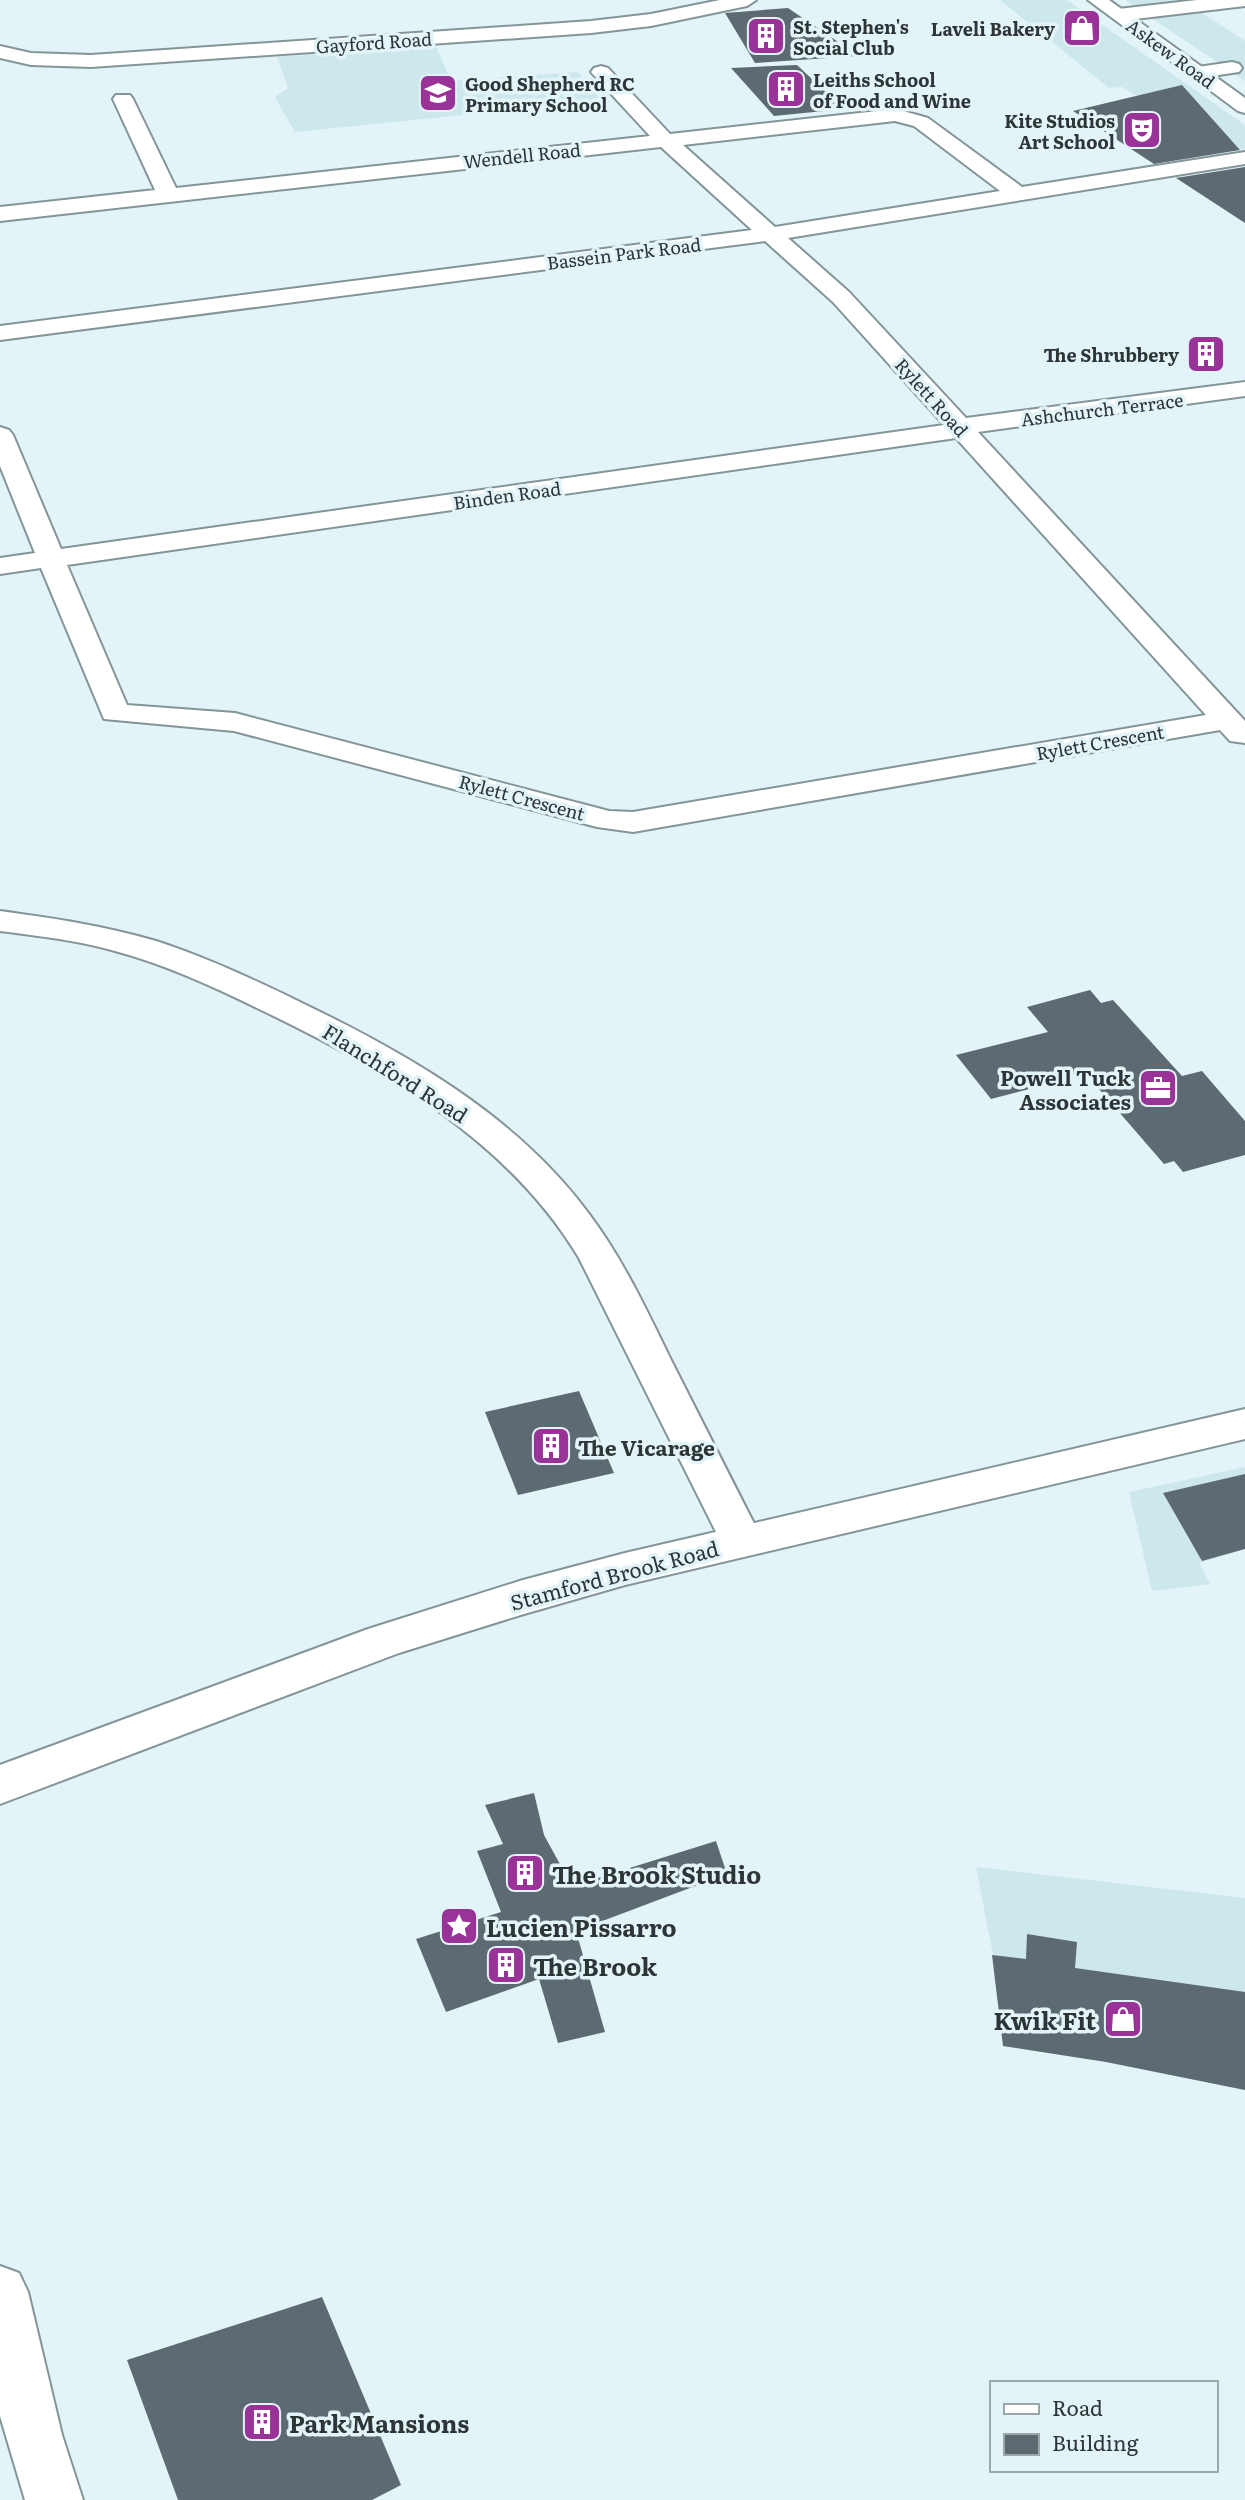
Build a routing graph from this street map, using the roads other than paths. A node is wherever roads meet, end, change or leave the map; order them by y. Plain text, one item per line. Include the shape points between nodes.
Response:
1 (747, 0) edge
2 (1097, 0) edge
3 (1245, 0) edge
4 (1118, 15) junction
5 (0, 52) edge
6 (1232, 68) dead end
7 (601, 72) dead end
8 (1198, 72) junction
9 (123, 99) dead end
10 (1245, 107) edge
11 (664, 139) junction
12 (1245, 158) edge
13 (168, 195) junction
14 (1019, 195) junction
15 (0, 214) edge
16 (771, 234) junction
17 (0, 333) edge
18 (1245, 389) edge
19 (960, 429) junction
20 (0, 435) edge
21 (52, 558) junction
22 (0, 566) edge
23 (1236, 729) edge
24 (0, 921) edge
25 (1245, 1424) edge
26 (741, 1541) junction
27 (0, 1785) edge
28 (0, 2292) edge
29 (54, 2500) edge

1 - 5 street, Gayford Road via 632,23 556,30 91,61 40,60
2 - 4 street, Askew Road
3 - 4 street
4 - 8 street, Askew Road
6 - 8 street
7 - 11 street, Rylett Road
8 - 10 street, Askew Road
9 - 13 street
11 - 13 street, Wendell Road
11 - 14 street, Wendell Road via 909,116 922,121
11 - 16 street, Rylett Road
12 - 14 street, Bassein Park Road
13 - 15 street, Wendell Road
14 - 16 street, Bassein Park Road
16 - 17 street, Bassein Park Road
16 - 19 street, Rylett Road via 841,297
18 - 19 street, Ashchurch Terrace
19 - 21 street, Binden Road
19 - 23 street, Rylett Road
20 - 21 street, Rylett Crescent
21 - 22 street, Binden Road
21 - 23 street, Rylett Crescent via 114,713 235,722 608,820 633,822
24 - 26 street, Flanchford Road via 143,948 231,982 365,1048 475,1120 535,1176 588,1240
25 - 26 street, Stamford Brook Road
26 - 27 street, Stamford Brook Road via 523,1597 384,1641
28 - 29 street via 33,2435

